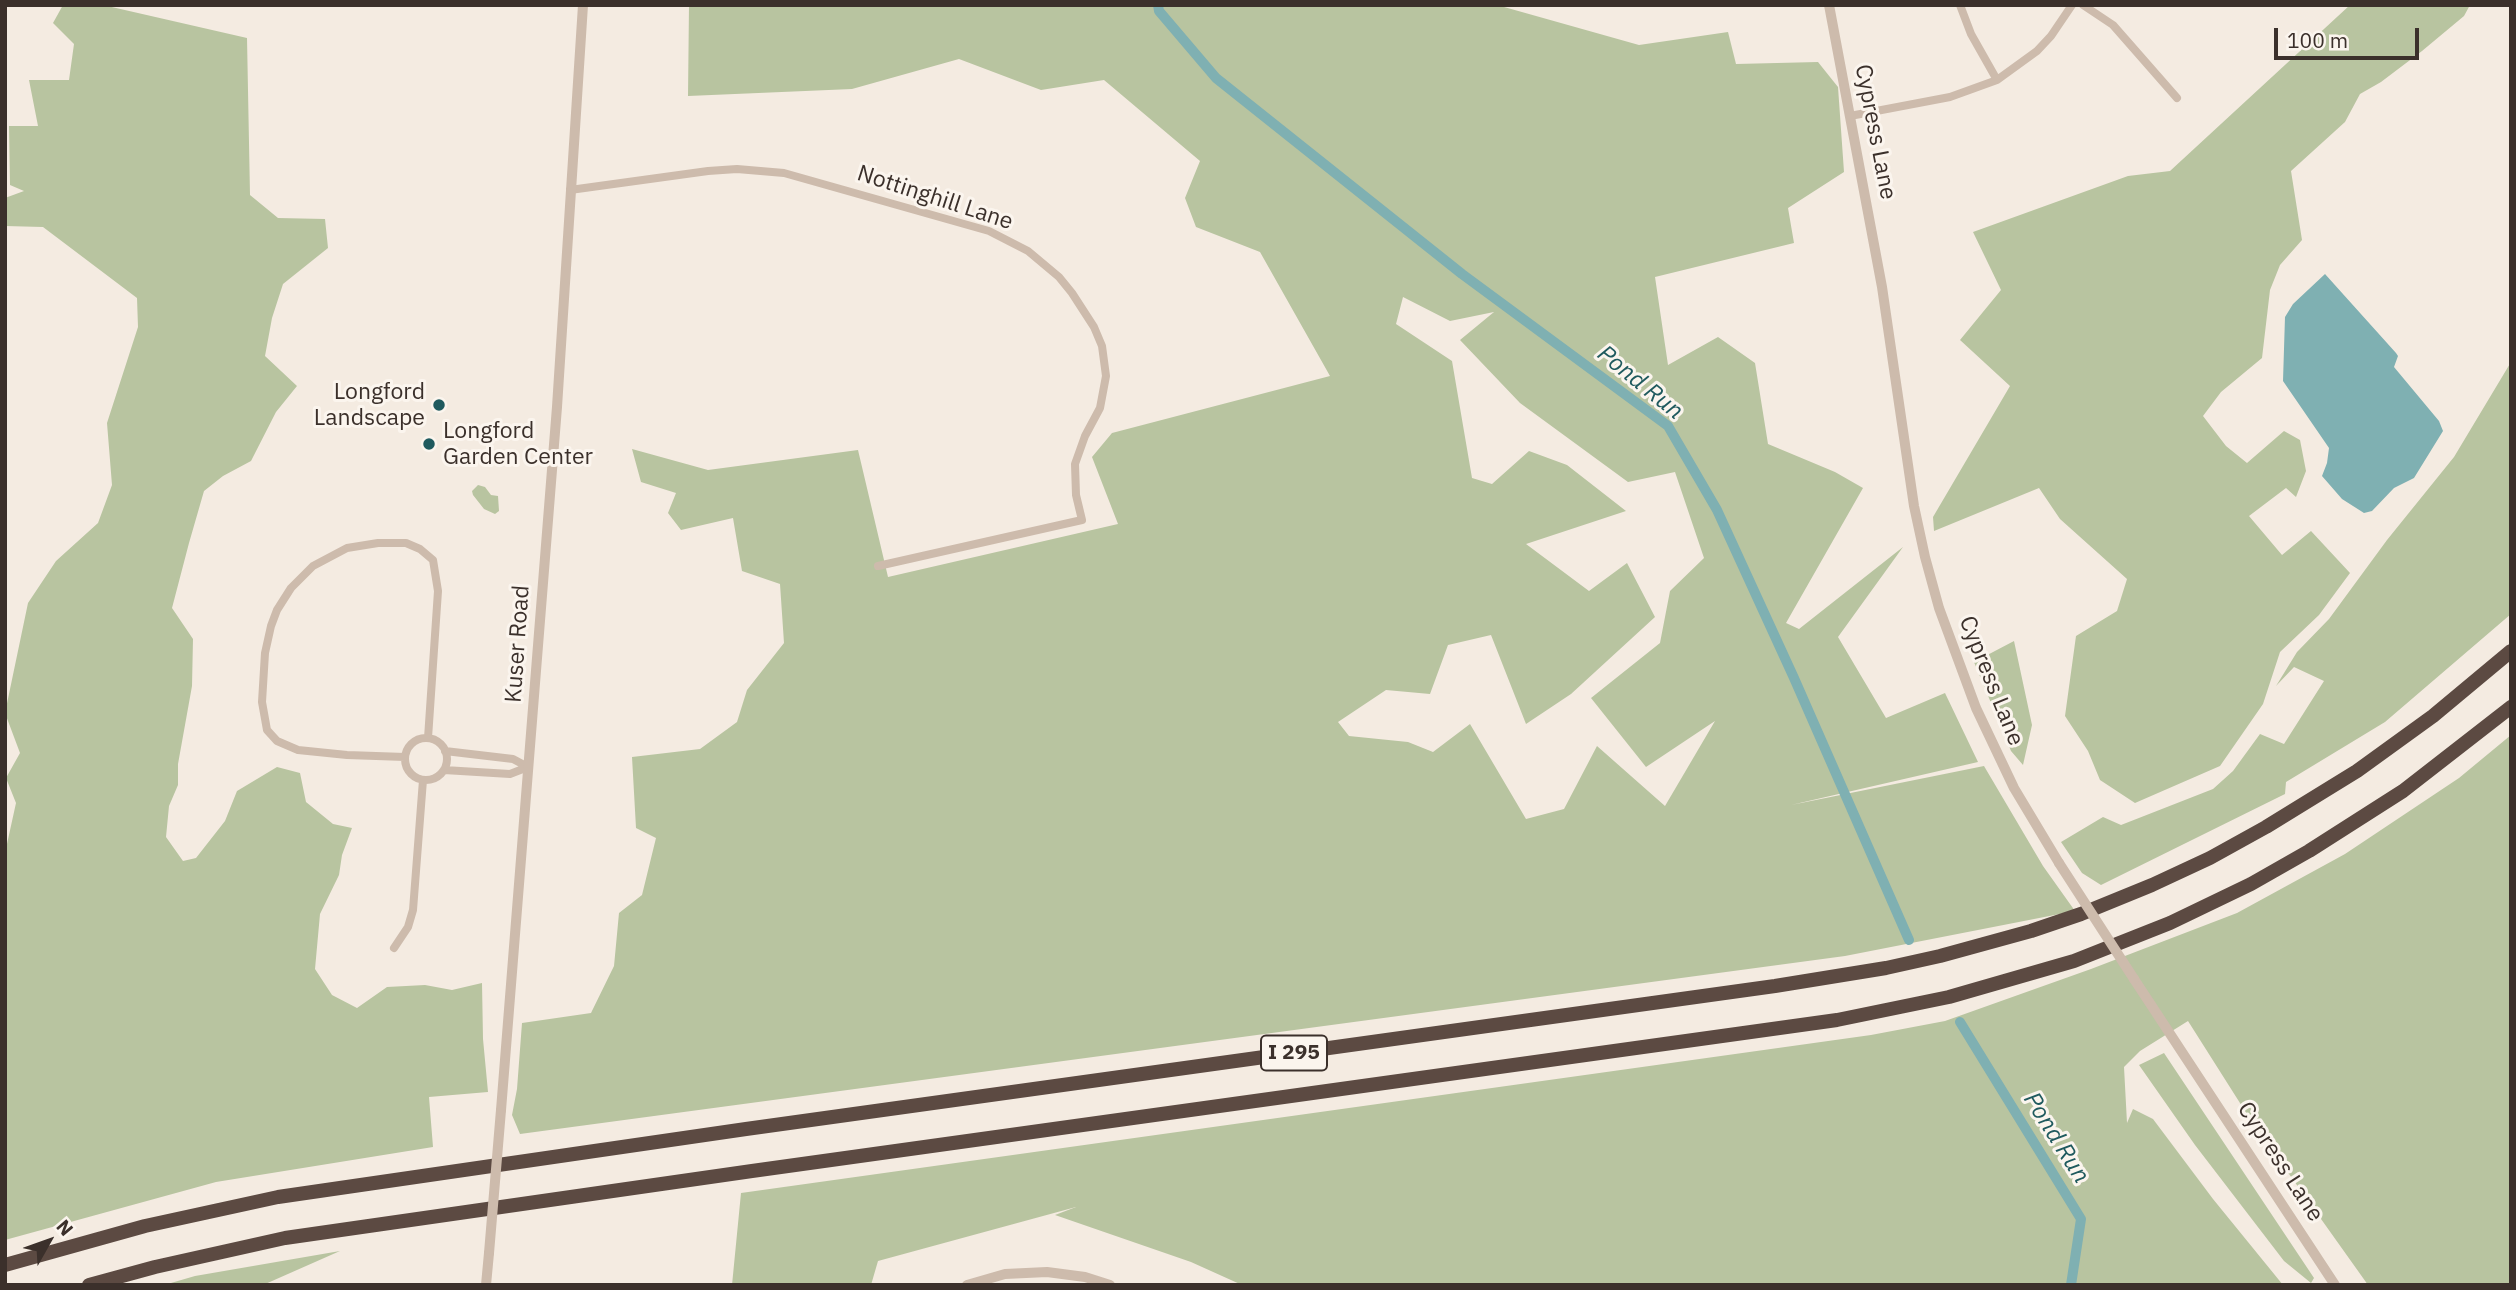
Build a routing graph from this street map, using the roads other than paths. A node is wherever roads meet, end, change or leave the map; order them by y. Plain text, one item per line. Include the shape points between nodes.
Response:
1 (583, 5) edge
2 (1829, 5) edge
3 (1960, 5) edge
4 (2072, 5) edge
5 (2083, 5) edge
6 (1997, 80) junction
7 (2177, 98) dead end
8 (1850, 116) junction
9 (570, 190) junction
10 (878, 566) dead end
11 (2511, 651) edge
12 (2511, 707) edge
13 (428, 738) junction
14 (445, 751) junction
15 (405, 757) junction
16 (528, 767) junction
17 (444, 770) junction
18 (423, 780) junction
19 (394, 948) dead end
20 (5, 1265) edge
21 (89, 1285) edge
22 (486, 1285) edge
23 (967, 1285) edge
24 (1110, 1285) edge
25 (2335, 1285) edge

1 - 9 street, Kuser Road
2 - 8 street, Cypress Lane
3 - 6 street
4 - 6 street via 2037,51
5 - 7 street via 2113,25
6 - 8 street via 1950,97
8 - 25 street, Cypress Lane, bridge via 1882,287 1914,506 1956,659 2014,788 2059,863
9 - 10 street, Nottinghill Lane via 708,171 784,173 989,231 1028,251 1059,277 1094,327 1106,376 1100,408 1075,464 1082,520
9 - 16 street, Kuser Road via 558,407
11 - 20 highway, I 295 via 2357,771 2210,858 2081,914 1941,956 1775,986 278,1197 145,1226
12 - 21 highway, I 295 via 2393,797 2251,884 2074,961 1950,997 1837,1020 285,1238
13 - 14 street via 439,742
13 - 15 street via 412,742
13 - 15 street via 438,591 433,560 407,544 378,543 347,548 313,566 291,588 271,626 261,702 267,730 277,741 298,750
14 - 16 street via 513,759
14 - 17 street
15 - 18 street via 408,770
16 - 17 street via 510,774
16 - 22 street, Kuser Road, bridge
17 - 18 street
18 - 19 street via 413,910
23 - 24 street via 1005,1274 1047,1272

